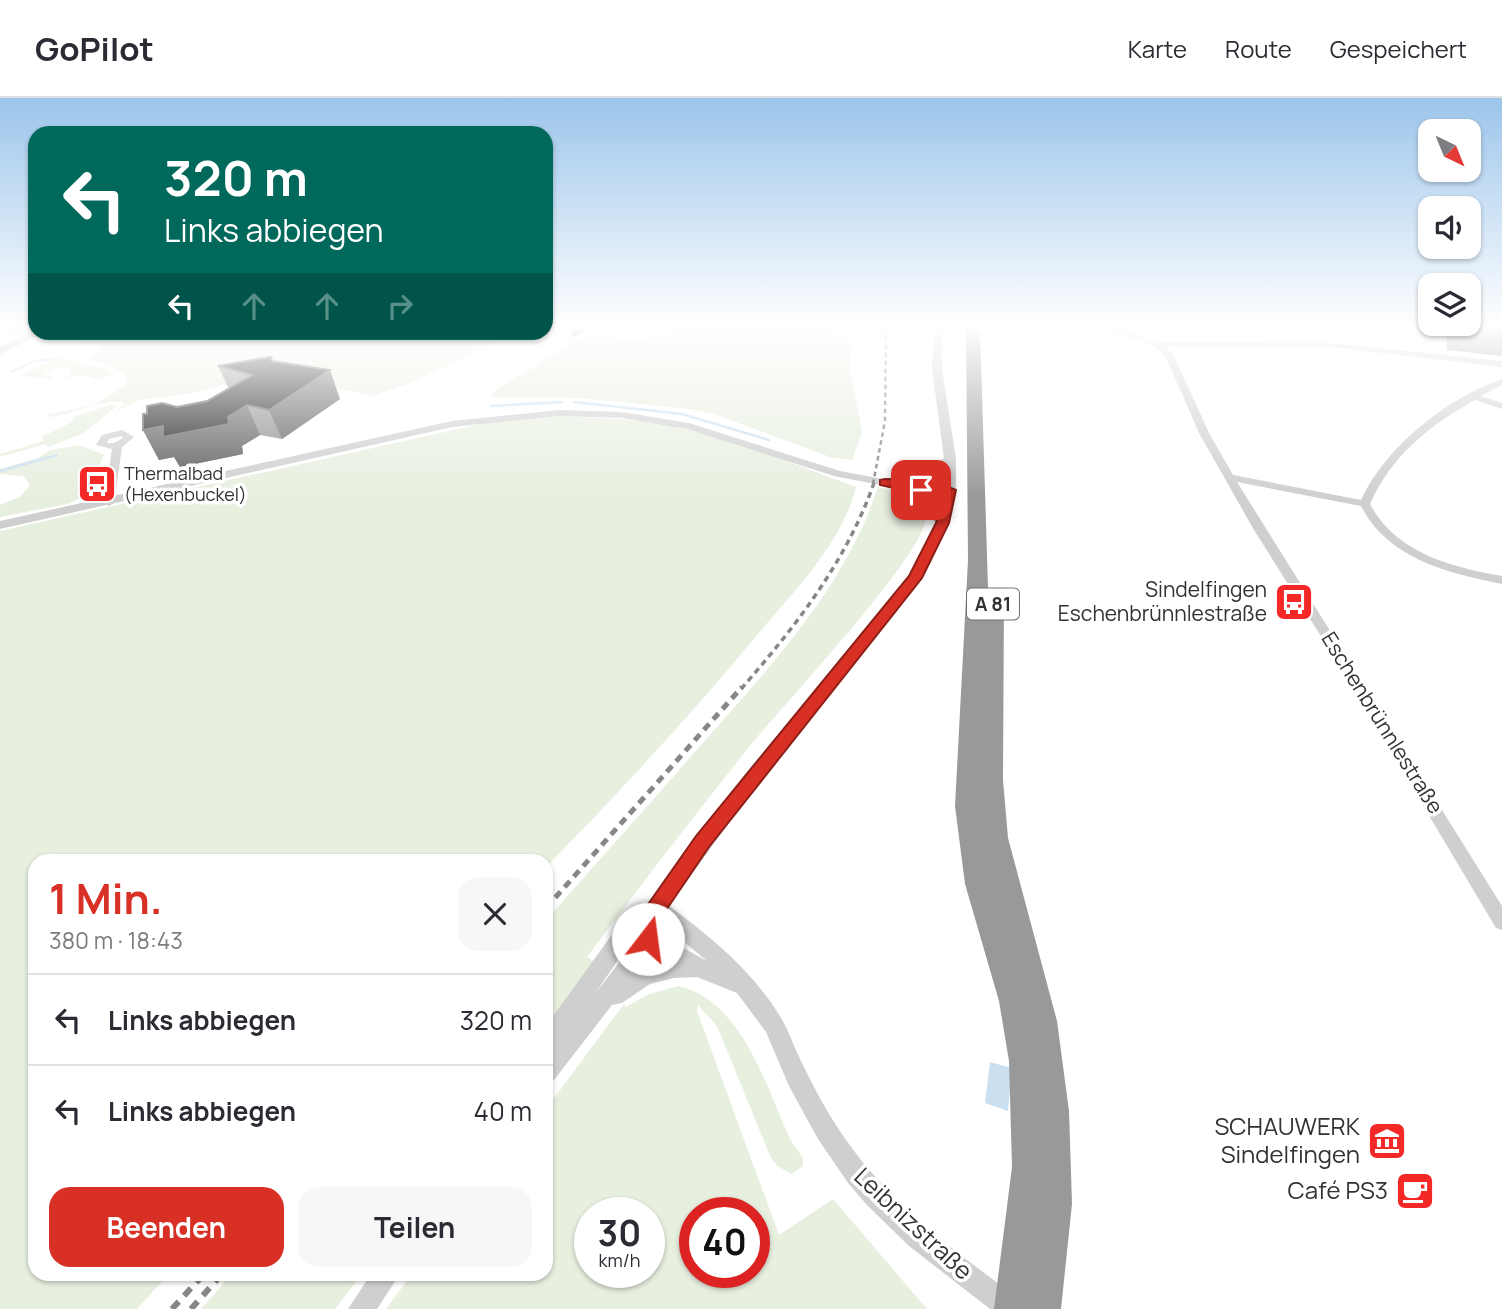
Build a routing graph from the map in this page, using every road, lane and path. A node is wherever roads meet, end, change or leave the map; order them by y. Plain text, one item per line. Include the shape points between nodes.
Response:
1 (939, 385) edge
2 (974, 385) edge
3 (986, 385) edge
4 (1183, 385) edge
5 (1497, 385) edge
6 (1473, 396) junction
7 (1502, 406) edge
8 (117, 445) dead end
9 (950, 459) junction
10 (1229, 477) junction
11 (907, 481) junction
12 (885, 482) junction
13 (950, 490) junction
14 (108, 503) junction
15 (1365, 504) junction
16 (942, 523) junction
17 (0, 525) edge
18 (1502, 580) edge
19 (652, 914) junction
20 (1502, 922) edge
21 (697, 967) junction
22 (742, 985) junction
23 (575, 1034) junction
24 (553, 1035) edge
25 (553, 1063) edge
26 (1036, 1250) junction
27 (382, 1281) edge
28 (361, 1309) edge
29 (1013, 1309) edge
30 (1040, 1309) edge

1 - 9 street
2 - 26 highway, A 81 via 978,532 969,809 975,861 1002,947 1027,1063
3 - 26 highway, A 81 via 993,526 990,780 999,867 1031,977 1046,1064 1053,1156 1053,1204
4 - 10 street, Eschenbrünnlestraße
5 - 6 street
6 - 7 street
6 - 15 street via 1411,441 1381,475
8 - 14 street
9 - 11 street via 930,475
9 - 13 street
10 - 15 street
10 - 20 street, Eschenbrünnlestraße
11 - 12 street
11 - 13 street
12 - 13 street via 928,491
12 - 14 street via 816,468 689,426 622,415 560,413 452,424
12 - 16 street via 924,502
13 - 16 street
14 - 17 street
15 - 18 street via 1373,522 1418,554 1460,571
16 - 19 street via 915,578 750,780
19 - 21 street, Leibnizstraße via 659,945
19 - 22 street, Leibnizstraße via 707,948
19 - 23 street via 648,939
19 - 24 street via 618,943
21 - 22 street, Leibnizstraße
21 - 23 street, Leibnizstraße via 663,969 639,978
22 - 29 street, Leibnizstraße via 771,1021 809,1100 852,1167 916,1234
23 - 25 street
26 - 29 highway, A 81
26 - 30 highway, A 81
27 - 28 street

